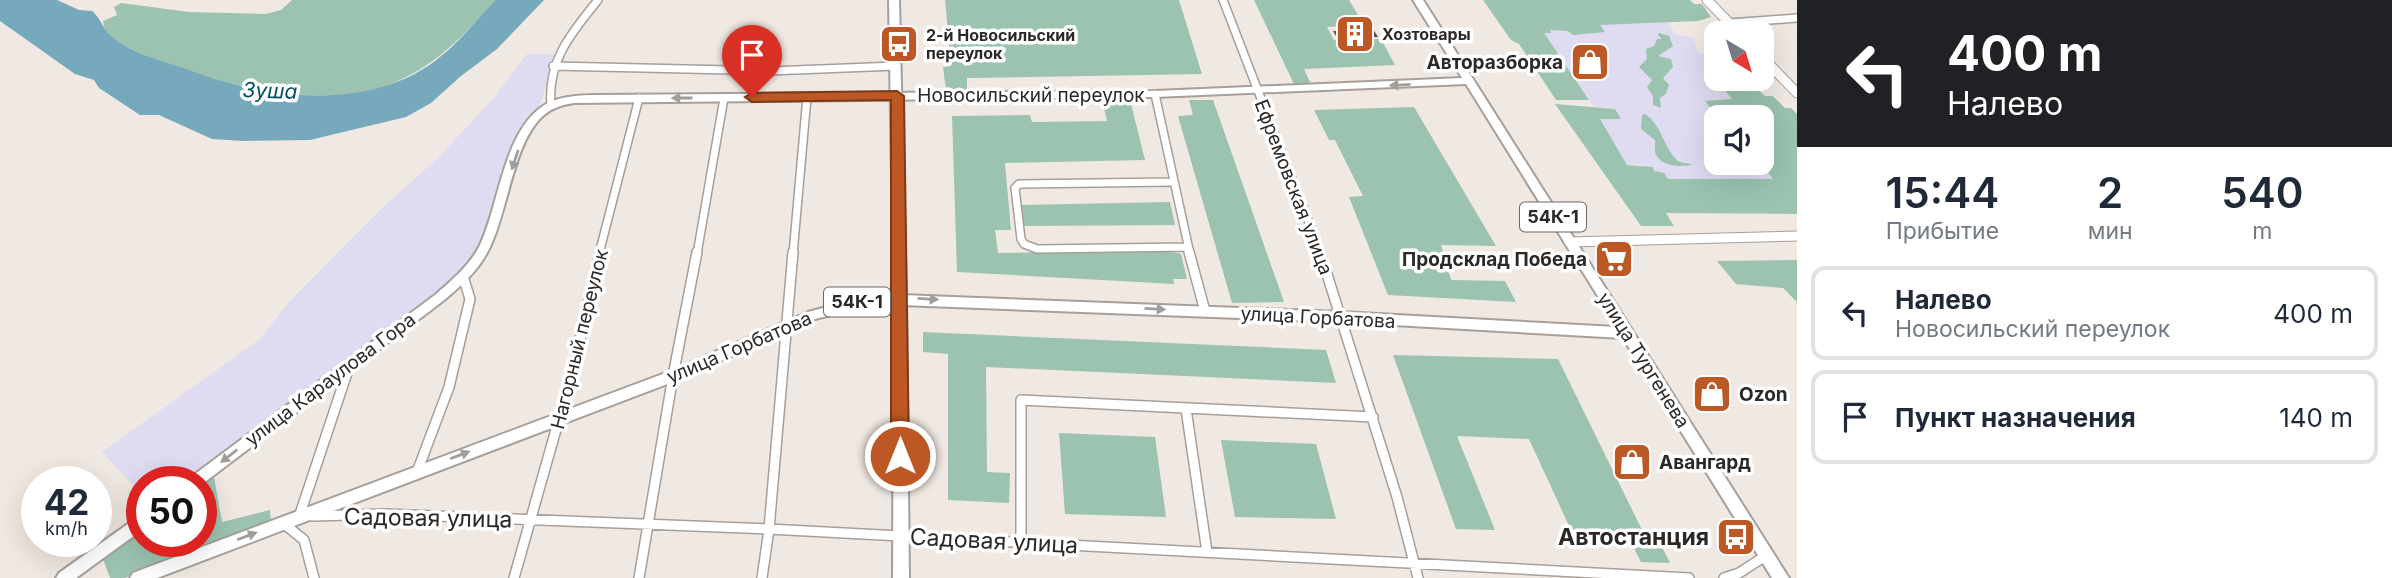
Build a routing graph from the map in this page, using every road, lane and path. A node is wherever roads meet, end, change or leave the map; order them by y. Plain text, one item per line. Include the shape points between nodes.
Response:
1 (598, 0) edge
2 (894, 0) edge
3 (1223, 0) edge
4 (1418, 0) edge
5 (1707, 0) edge
6 (1797, 18) edge
7 (1727, 21) edge
8 (1756, 21) edge
9 (553, 66) junction
10 (896, 66) junction
11 (1774, 69) edge
12 (1469, 81) junction
13 (1258, 91) junction
14 (1797, 93) edge
15 (1155, 94) junction
16 (897, 96) junction
17 (807, 97) junction
18 (639, 98) junction
19 (724, 98) junction
20 (551, 105) junction
21 (1171, 182) junction
22 (1797, 236) edge
23 (1569, 242) junction
24 (1187, 247) junction
25 (463, 276) junction
26 (900, 298) junction
27 (1205, 311) junction
28 (1341, 317) junction
29 (786, 326) junction
30 (1626, 333) junction
31 (350, 364) junction
32 (673, 376) junction
33 (1185, 409) junction
34 (1373, 417) junction
35 (561, 418) junction
36 (216, 466) edge
37 (417, 472) junction
38 (298, 517) junction
39 (529, 520) junction
40 (283, 523) junction
41 (650, 525) junction
42 (769, 529) junction
43 (126, 533) edge
44 (900, 535) junction
45 (1021, 544) junction
46 (1207, 552) junction
47 (1767, 555) junction
48 (1413, 562) junction
49 (64, 578) edge
50 (138, 578) edge
51 (314, 578) edge
52 (514, 578) edge
53 (639, 578) edge
54 (762, 578) edge
55 (901, 578) edge
56 (1418, 578) edge
57 (1689, 578) edge
58 (1724, 578) edge
59 (1782, 578) edge

1 - 9 street via 561,48
2 - 10 main road
3 - 13 street, Ефремовская улица
4 - 12 main road, улица Тургенева / 54К-1
5 - 7 street
6 - 8 street
9 - 10 street via 770,71
9 - 20 street via 548,93
10 - 16 main road
11 - 14 street
12 -> 13 main road, Новосильский переулок
12 - 23 main road, улица Тургенева / 54К-1
13 - 15 main road, Новосильский переулок
13 - 28 street, Ефремовская улица
15 - 16 main road, Новосильский переулок
15 - 21 street
16 - 17 main road, Новосильский переулок
16 - 26 main road
17 - 19 main road, Новосильский переулок
17 - 29 street
19 -> 18 main road, Новосильский переулок
18 - 20 main road, Новосильский переулок via 568,100
18 - 35 street, Нагорный переулок
19 - 32 street
20 -> 25 main road, улица Караулова Гора via 529,124 486,244
21 - 24 street
21 - 24 street via 1019,184 1015,188 1017,217 1024,244 1037,249
22 - 23 street
23 - 30 main road, улица Тургенева / 54К-1
24 - 27 street
25 - 31 main road, улица Караулова Гора
25 - 37 street via 470,299 449,387
26 -> 27 main road, улица Горбатова / 54К-1
26 - 29 main road, улица Горбатова / 54К-1 via 859,301
26 - 44 main road
27 - 28 main road, улица Горбатова / 54К-1
28 - 30 main road, улица Горбатова / 54К-1
28 - 34 street, Ефремовская улица
29 - 32 main road, улица Горбатова / 54К-1
29 - 42 street
30 - 47 main road, улица Тургенева
31 -> 36 main road, улица Караулова Гора
31 - 38 street
32 - 35 main road, улица Горбатова / 54К-1
32 - 41 street
33 - 34 street
33 - 45 street via 1021,400
33 - 46 street
34 - 48 street, Ефремовская улица
37 -> 35 main road, улица Горбатова / 54К-1
35 - 39 street, Нагорный переулок
37 - 38 main road, улица Горбатова / 54К-1
38 - 39 street, Садовая улица via 385,514
38 - 40 main road, улица Горбатова / 54К-1
39 - 41 street, Садовая улица
39 - 52 street, Нагорный переулок
50 -> 40 main road, улица Горбатова / 54К-1
40 - 51 street via 303,540
41 - 42 street, Садовая улица
41 - 53 street
42 - 44 street, Садовая улица
42 - 54 street
43 - 49 main road
44 - 45 street, Садовая улица
44 - 55 main road
45 - 46 street, Садовая улица
46 - 48 street, Садовая улица
47 - 58 street
47 - 59 main road, улица Тургенева
48 - 56 street, Ефремовская улица
48 - 57 street, Садовая улица

